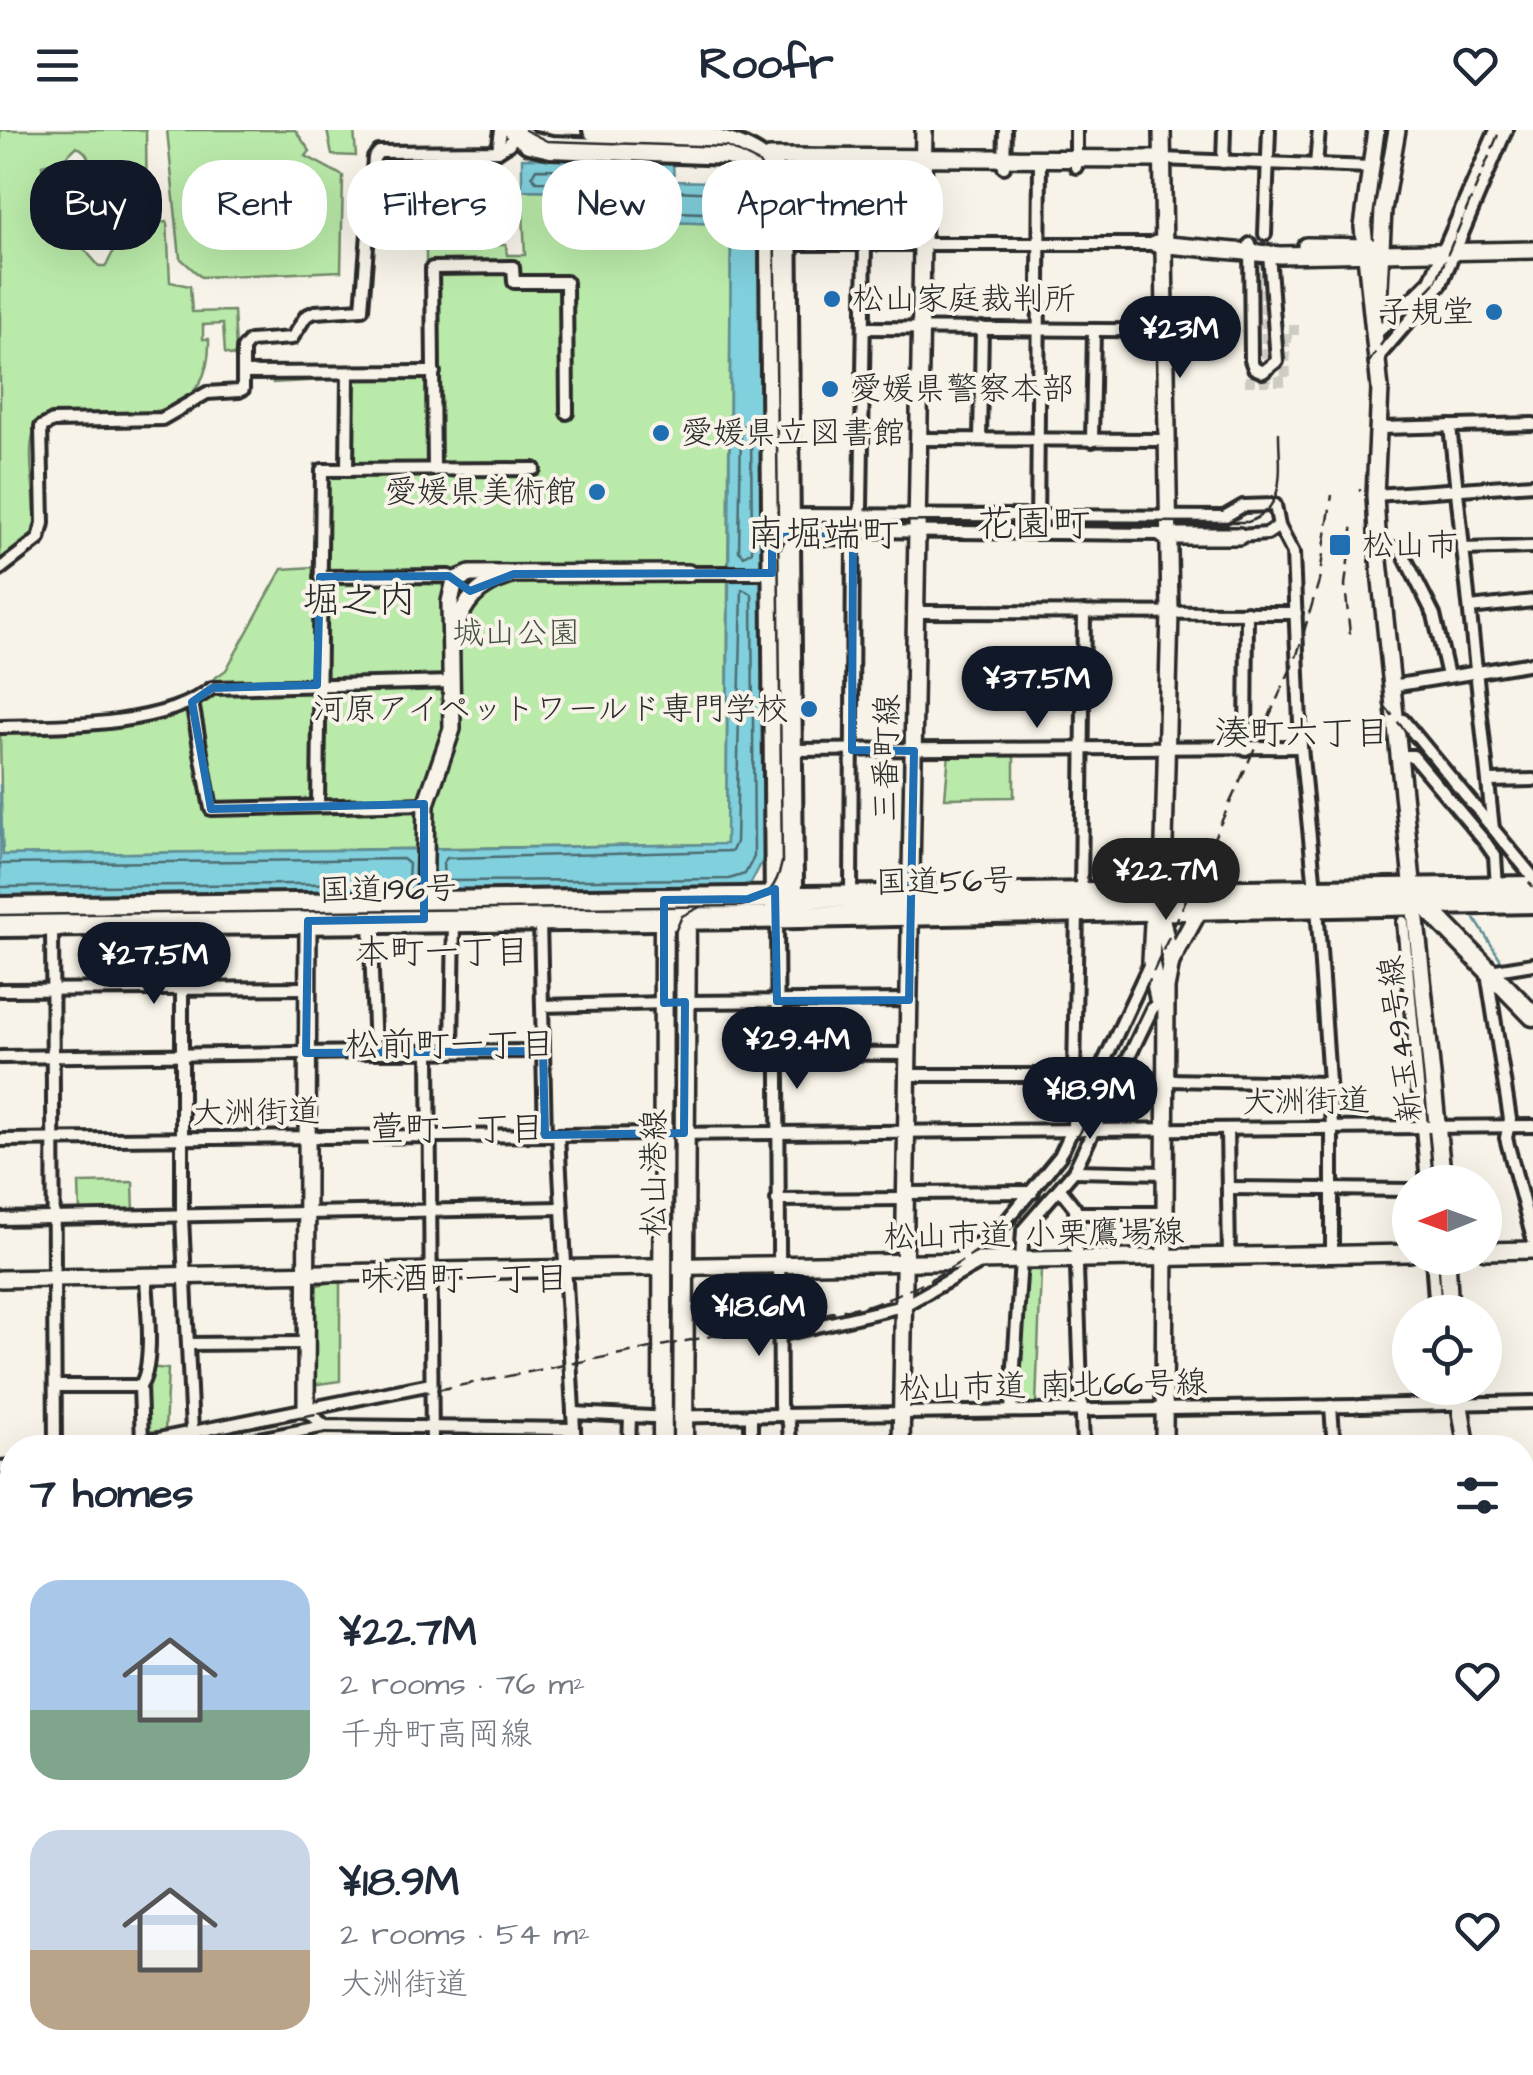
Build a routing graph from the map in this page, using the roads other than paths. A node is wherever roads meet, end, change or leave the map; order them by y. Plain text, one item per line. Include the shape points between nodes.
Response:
1 (594, 130) edge
2 (924, 130) edge
3 (1004, 130) edge
4 (1076, 130) edge
5 (1154, 130) edge
6 (1162, 130) edge
7 (1224, 130) edge
8 (1269, 130) edge
9 (1319, 130) edge
10 (1376, 130) edge
11 (1397, 130) edge
12 (1496, 130) edge
13 (1506, 130) edge
14 (515, 131) edge
15 (645, 131) edge
16 (750, 160) edge
17 (764, 160) edge
18 (923, 160) edge
19 (1223, 162) junction
20 (943, 163) edge
21 (1004, 163) junction
22 (1040, 163) junction
23 (1076, 163) junction
24 (1157, 163) junction
25 (1268, 164) junction
26 (1316, 165) junction
27 (1371, 167) junction
28 (943, 242) edge
29 (1039, 244) junction
30 (1161, 244) junction
31 (1268, 245) junction
32 (1250, 248) junction
33 (1452, 248) junction
34 (780, 250) edge
35 (865, 250) edge
36 (922, 250) edge
37 (1364, 250) junction
38 (1381, 250) junction
39 (1533, 250) edge
40 (1271, 295) junction
41 (1250, 306) junction
42 (866, 328) junction
43 (982, 328) junction
44 (920, 329) junction
45 (1038, 330) junction
46 (1094, 330) junction
47 (1229, 331) dead end
48 (1161, 333) junction
49 (1376, 335) junction
50 (1377, 358) junction
51 (434, 372) junction
52 (243, 374) junction
53 (348, 374) junction
54 (567, 413) dead end
55 (1533, 424) edge
56 (1450, 426) junction
57 (1382, 428) junction
58 (919, 439) junction
59 (980, 439) junction
60 (1036, 440) junction
61 (1164, 440) junction
62 (1092, 441) junction
63 (534, 469) dead end
64 (347, 470) junction
65 (434, 470) junction
66 (1533, 484) edge
67 (1456, 488) junction
68 (1375, 494) junction
69 (1036, 512) junction
70 (858, 515) junction
71 (917, 524) junction
72 (781, 526) junction
73 (1279, 526) junction
74 (1164, 527) junction
75 (1036, 533) junction
76 (853, 536) junction
77 (1238, 536) joint
78 (1533, 547) edge
79 (1463, 549) junction
80 (1378, 551) junction
81 (0, 569) edge
82 (767, 573) junction
83 (514, 574) junction
84 (688, 574) joint
85 (320, 577) junction
86 (463, 577) junction
87 (482, 586) junction
88 (1533, 601) edge
89 (1470, 608) junction
90 (916, 612) junction
91 (1084, 612) junction
92 (1166, 612) junction
93 (1247, 612) junction
94 (1296, 612) junction
95 (452, 650) junction
96 (1533, 663) edge
97 (1477, 672) junction
98 (1448, 676) junction
99 (453, 682) junction
100 (317, 686) junction
101 (1392, 686) junction
102 (192, 702) junction
103 (1395, 718) junction
104 (0, 726) edge
105 (1301, 747) junction
106 (1246, 748) junction
107 (1161, 749) junction
108 (783, 750) junction
109 (852, 750) junction
110 (914, 751) junction
111 (1082, 751) junction
112 (1399, 756) junction
113 (1533, 780) edge
114 (1489, 781) junction
115 (318, 804) junction
116 (426, 804) junction
117 (1494, 830) junction
118 (774, 874) junction
119 (1533, 877) edge
120 (1533, 887) edge
121 (1497, 888) junction
122 (1316, 898) junction
123 (748, 899) junction
124 (851, 899) junction
125 (1160, 900) junction
126 (1079, 902) junction
127 (1533, 902) edge
128 (424, 904) junction
129 (782, 905) junction
130 (912, 905) junction
131 (1413, 905) junction
132 (1200, 907) junction
133 (0, 908) edge
134 (664, 909) junction
135 (686, 909) junction
136 (540, 910) junction
137 (454, 911) junction
138 (370, 912) junction
139 (308, 913) junction
140 (182, 914) junction
141 (52, 917) junction
142 (0, 926) edge
143 (1151, 961) junction
144 (1171, 962) junction
145 (1533, 964) edge
146 (1490, 971) junction
147 (182, 986) junction
148 (307, 988) junction
149 (54, 989) junction
150 (0, 990) edge
151 (1164, 995) junction
152 (909, 1000) junction
153 (777, 1001) junction
154 (685, 1002) junction
155 (664, 1003) junction
156 (542, 1006) junction
157 (1533, 1016) edge
158 (375, 1052) junction
159 (430, 1052) junction
160 (452, 1052) junction
161 (543, 1052) junction
162 (306, 1053) junction
163 (776, 1053) junction
164 (181, 1054) junction
165 (908, 1054) junction
166 (56, 1056) junction
167 (0, 1057) edge
168 (1073, 1075) junction
169 (908, 1076) junction
170 (1166, 1080) junction
171 (1329, 1083) junction
172 (1332, 1126) junction
173 (1432, 1126) junction
174 (1509, 1126) junction
175 (1533, 1126) edge
176 (1227, 1129) junction
177 (1095, 1130) junction
178 (1162, 1130) junction
179 (1073, 1131) junction
180 (777, 1132) junction
181 (907, 1132) junction
182 (664, 1134) junction
183 (684, 1134) junction
184 (544, 1135) junction
185 (558, 1135) junction
186 (430, 1136) junction
187 (306, 1138) junction
188 (182, 1139) junction
189 (0, 1140) edge
190 (55, 1140) junction
191 (1429, 1165) edge
192 (1440, 1165) edge
193 (1074, 1170) junction
194 (1161, 1173) junction
195 (1228, 1188) junction
196 (1060, 1189) junction
197 (1392, 1190) edge
198 (1332, 1191) junction
199 (1032, 1192) junction
200 (906, 1196) junction
201 (777, 1200) junction
202 (562, 1208) junction
203 (430, 1210) junction
204 (1076, 1213) junction
205 (1161, 1213) junction
206 (305, 1215) junction
207 (182, 1216) junction
208 (54, 1218) junction
209 (0, 1219) edge
210 (1533, 1239) edge
211 (1533, 1250) edge
212 (1502, 1251) edge
213 (1392, 1253) edge
214 (1332, 1255) junction
215 (1229, 1258) junction
216 (1161, 1260) junction
217 (1077, 1261) junction
218 (1022, 1262) junction
219 (980, 1263) junction
220 (953, 1264) junction
221 (904, 1265) junction
222 (778, 1268) junction
223 (684, 1269) junction
224 (663, 1270) junction
225 (565, 1271) junction
226 (430, 1273) junction
227 (305, 1274) junction
228 (184, 1276) junction
229 (146, 1277) junction
230 (55, 1278) junction
231 (0, 1280) edge
232 (903, 1306) junction
233 (778, 1336) junction
234 (305, 1343) junction
235 (188, 1344) junction
236 (431, 1384) junction
237 (55, 1386) junction
238 (140, 1386) junction
239 (1502, 1401) edge
240 (1533, 1402) edge
241 (1392, 1404) edge
242 (1453, 1405) edge
243 (1331, 1406) junction
244 (1160, 1408) junction
245 (306, 1410) junction
246 (1082, 1410) junction
247 (1011, 1411) junction
248 (573, 1413) junction
249 (902, 1414) junction
250 (751, 1415) junction
251 (783, 1415) junction
252 (630, 1416) junction
253 (663, 1416) junction
254 (683, 1416) junction
255 (325, 1426) junction
256 (432, 1427) junction
257 (574, 1429) junction
258 (192, 1432) junction
259 (55, 1435) edge
260 (142, 1435) edge
261 (177, 1435) edge
262 (279, 1435) edge
263 (432, 1435) edge
264 (574, 1435) edge
265 (630, 1435) edge
266 (663, 1435) edge
267 (683, 1435) edge
268 (751, 1435) edge
269 (789, 1435) edge
270 (901, 1435) edge
271 (1083, 1435) edge
272 (1156, 1435) edge
273 (1163, 1435) edge
274 (1333, 1435) edge
275 (1463, 1435) edge
276 (422, 2075) edge
277 (430, 2075) edge

1 - 15 highway
2 - 18 street, 三番町線
3 - 21 street
4 - 23 street
5 - 24 street
6 - 24 street
7 - 19 street
8 - 25 street
9 - 26 street
10 - 27 street
11 - 38 street
12 - 33 street
13 - 33 street
14 - 16 highway via 551,147 712,151
14 - 52 street via 498,151 379,152 362,309 315,312 292,338 250,341 243,349
15 - 17 highway via 722,134 748,142
19 - 24 street
19 - 25 street
20 - 21 street
21 - 22 street
22 - 23 street
22 - 29 street
23 - 24 street
24 - 30 street
25 - 26 street
25 - 31 street
26 - 27 street
27 - 37 street
28 - 29 street
29 - 30 street
29 - 45 street
30 - 32 street
30 - 48 street
31 - 32 street
31 - 37 street
31 - 40 street
32 - 41 street
33 - 38 street
33 - 39 street
33 - 49 street via 1422,292
33 - 50 street via 1433,295
34 - 72 highway
35 - 42 street
36 - 44 street, 三番町線
37 - 38 street
37 - 49 street
38 - 49 street
40 - 41 street via 1254,296
40 - 41 street via 1277,362 1268,371 1254,368 1251,360
42 - 44 street
42 - 70 street
43 - 44 street
43 - 45 street
43 - 59 street
44 - 58 street, 三番町線
45 - 46 street
45 - 60 street
46 - 48 street
46 - 62 street
47 - 48 street
48 - 61 street
49 - 50 street, 新玉49号線
50 - 57 street, 新玉49号線
51 - 53 street
51 - 54 street via 432,268 513,261 514,282 566,282
51 - 65 street
52 - 53 street
52 - 81 street via 240,391 207,393 162,419 53,421 41,428 39,539
53 - 64 street
55 - 56 street
56 - 57 street
56 - 67 street
57 - 68 street, 新玉49号線
58 - 59 street
58 - 71 street, 三番町線
59 - 60 street
60 - 62 street
60 - 69 street
61 - 62 street
61 - 74 street
63 - 65 street
64 - 65 street
64 - 85 street via 322,470
66 - 67 street
67 - 68 street
67 - 79 street
68 - 80 street, 新玉49号線
69 - 71 street
69 - 74 street
69 - 75 street
70 - 71 street
70 - 72 street
70 - 76 street
71 - 75 street
71 - 76 street
71 - 90 street, 三番町線
72 - 76 street
72 - 82 highway
72 - 108 highway
73 - 74 street via 1279,508 1270,504
73 - 77 street via 1268,534
73 - 94 street via 1293,553
74 - 75 street
74 - 77 street
74 - 92 street
76 - 109 street
78 - 79 street
79 - 89 street
80 - 98 street via 1400,548 1434,615
80 - 101 street, 新玉49号線
82 - 84 street
82 - 108 highway
83 - 84 street
83 - 86 street
83 - 87 street
85 - 86 street
85 - 100 street
86 - 87 street via 480,578
86 - 95 street via 450,602
87 - 95 street via 456,623
88 - 89 street
89 - 97 street
90 - 91 street
90 - 110 street, 三番町線
91 - 92 street
91 - 111 street
92 - 93 street
92 - 107 street
93 - 94 street
93 - 106 street
94 - 105 street
95 - 99 street
96 - 97 street
97 - 98 street
97 - 114 street
98 - 101 street
99 - 100 street
99 - 116 street via 452,729
100 - 102 street via 212,688
100 - 115 street
101 - 103 street, 新玉49号線
102 - 104 street via 110,721
102 - 115 street via 210,809
103 - 112 street, 新玉49号線
103 - 117 street
105 - 106 street
105 - 122 street
106 - 107 street
107 - 111 street
107 - 125 street
108 - 109 street
108 - 118 highway
108 - 129 highway
109 - 110 street
109 - 124 street
110 - 111 street
110 - 130 street, 三番町線
111 - 126 street
112 - 121 street via 1412,756 1486,843 1495,856
112 - 131 street, 新玉49号線
113 - 114 street
114 - 117 street
115 - 116 street
116 - 128 street
117 - 119 street
118 - 123 highway
118 - 129 highway
120 - 121 highway, 国道56号
121 - 131 highway, 国道56号
122 - 125 highway, 国道56号
122 - 131 highway, 国道56号
122 - 132 highway, 国道56号
122 - 171 street
123 - 129 highway, 国道196号
123 - 135 highway, 国道196号
124 - 129 highway, 国道56号
124 - 130 highway, 国道56号
125 - 126 highway, 国道56号
125 - 132 highway, 国道56号
125 - 143 street
125 - 144 street
126 - 130 highway, 国道56号
126 - 168 street
127 - 131 highway, 国道56号
128 - 137 highway, 国道196号
128 - 138 highway, 国道196号
129 - 130 highway, 国道56号
129 - 135 highway, 国道196号
129 - 153 street
130 - 152 street, 三番町線
131 - 146 main road
131 - 173 street, 新玉49号線
132 - 144 street
133 - 141 highway, 国道196号
134 - 135 highway, 国道196号
134 - 136 highway, 国道196号
134 - 155 main road, 松山港線
135 - 154 main road, 松山港線
136 - 137 highway, 国道196号
136 - 156 street
137 - 160 street
138 - 139 highway, 国道196号
138 - 158 street
139 - 140 highway, 国道196号
139 - 148 street
140 - 141 highway, 国道196号
140 - 147 street
141 - 142 highway, 国道196号
141 - 149 street
143 - 151 street
143 - 179 street
144 - 151 street
145 - 146 street
146 - 157 main road
146 - 174 street
147 - 148 street
147 - 149 street
147 - 164 street
148 - 162 street
149 - 150 street
149 - 166 street
151 - 170 street
151 - 177 street
151 - 178 street
152 - 153 street
152 - 165 street, 三番町線
153 - 154 street
153 - 163 street
154 - 155 street
154 - 183 main road, 松山港線
155 - 156 street
155 - 182 main road, 松山港線
156 - 161 street
158 - 159 street
158 - 162 street
159 - 160 street
159 - 186 street
160 - 161 street
161 - 184 street
162 - 164 street
162 - 187 street
163 - 165 street
163 - 180 street
164 - 166 street
164 - 188 street
165 - 169 street, 三番町線
166 - 167 street
166 - 190 street
168 - 169 street
168 - 179 street
169 - 181 street, 三番町線
170 - 171 street
170 - 178 street
171 - 172 street
172 - 173 street, 大洲街道
172 - 176 street, 大洲街道
172 - 198 street
173 - 174 street, 大洲街道
173 - 191 street
173 - 192 street, 新玉49号線
174 - 175 street, 大洲街道
174 - 210 street via 1506,1138
176 - 178 street, 大洲街道
176 - 195 street
177 - 178 street, 大洲街道
177 - 179 street, 大洲街道
177 - 193 street
178 - 194 street
179 - 181 street, 大洲街道
179 - 199 street
180 - 181 street, 大洲街道
180 - 183 street, 大洲街道
180 - 201 street
181 - 200 street, 三番町線
182 - 183 street, 大洲街道
182 - 185 street, 大洲街道
182 - 224 main road, 松山港線
183 - 223 main road, 松山港線
184 - 185 street, 大洲街道
184 - 186 street, 大洲街道
185 - 202 street
186 - 187 street, 大洲街道
186 - 203 street
187 - 188 street, 大洲街道
187 - 206 street
188 - 190 street, 大洲街道
188 - 207 street
189 - 190 street, 大洲街道
190 - 208 street
193 - 194 street
193 - 196 street
194 - 205 street
195 - 198 street
195 - 215 street
196 - 204 street
196 - 218 street via 1023,1230
197 - 198 street
198 - 214 street
199 - 200 street
199 - 220 street
200 - 201 street
200 - 221 street, 三番町線
201 - 222 street
202 - 203 street
202 - 225 street
203 - 206 street
203 - 226 street
204 - 205 street
204 - 217 street
205 - 216 street
206 - 207 street
206 - 227 street
207 - 208 street
207 - 228 street
208 - 209 street
208 - 230 street
211 - 212 street
213 - 214 street, 松山市道 小栗鷹場線
214 - 215 street, 松山市道 小栗鷹場線
215 - 216 street, 松山市道 小栗鷹場線
216 - 217 street, 松山市道 小栗鷹場線
216 - 244 street
217 - 218 street, 松山市道 小栗鷹場線
217 - 246 street
218 - 219 street, 松山市道 小栗鷹場線
218 - 247 street
219 - 220 street, 松山市道 小栗鷹場線
219 - 232 street
220 - 221 street, 松山市道 小栗鷹場線
221 - 222 street, 松山市道 小栗鷹場線
221 - 232 street, 三番町線
222 - 223 street, 松山市道 小栗鷹場線
222 - 233 street
223 - 224 street, 松山市道 小栗鷹場線
223 - 254 main road, 松山港線
224 - 225 street, 松山市道 小栗鷹場線
224 - 253 main road, 松山港線
225 - 226 street, 松山市道 小栗鷹場線
225 - 248 street
226 - 227 street, 松山市道 小栗鷹場線
226 - 236 street
227 - 228 street, 松山市道 小栗鷹場線
227 - 234 street
228 - 229 street, 松山市道 小栗鷹場線
228 - 235 street
229 - 230 street, 松山市道 小栗鷹場線
229 - 238 street via 148,1345
230 - 231 street, 松山市道 小栗鷹場線
230 - 237 street
232 - 233 street
232 - 249 street, 三番町線
233 - 251 street
234 - 235 street
234 - 245 street
235 - 258 street
236 - 245 street
236 - 256 street
237 - 238 street
237 - 259 street
238 - 260 street
239 - 240 street, 松山市道 南北66号線
241 - 243 street, 松山市道 南北66号線
242 - 275 street
243 - 244 street, 松山市道 南北66号線
243 - 274 street
244 - 246 street, 松山市道 南北66号線
244 - 272 street
244 - 273 street
245 - 255 street
245 - 258 street
246 - 247 street, 松山市道 南北66号線
246 - 271 street
247 - 249 street, 松山市道 南北66号線
248 - 252 street, 松山市道 南北66号線
248 - 257 street
249 - 251 street, 松山市道 南北66号線
249 - 270 street, 三番町線
250 - 251 street, 松山市道 南北66号線
250 - 254 street, 松山市道 南北66号線
250 - 268 street
251 - 269 street
252 - 253 street, 松山市道 南北66号線
252 - 265 street
253 - 254 street, 松山市道 南北66号線
253 - 266 main road, 松山港線
254 - 267 main road, 松山港線
255 - 256 street
255 - 262 street
256 - 257 street
256 - 263 street
257 - 264 street
258 - 261 street
276 - 277 street

